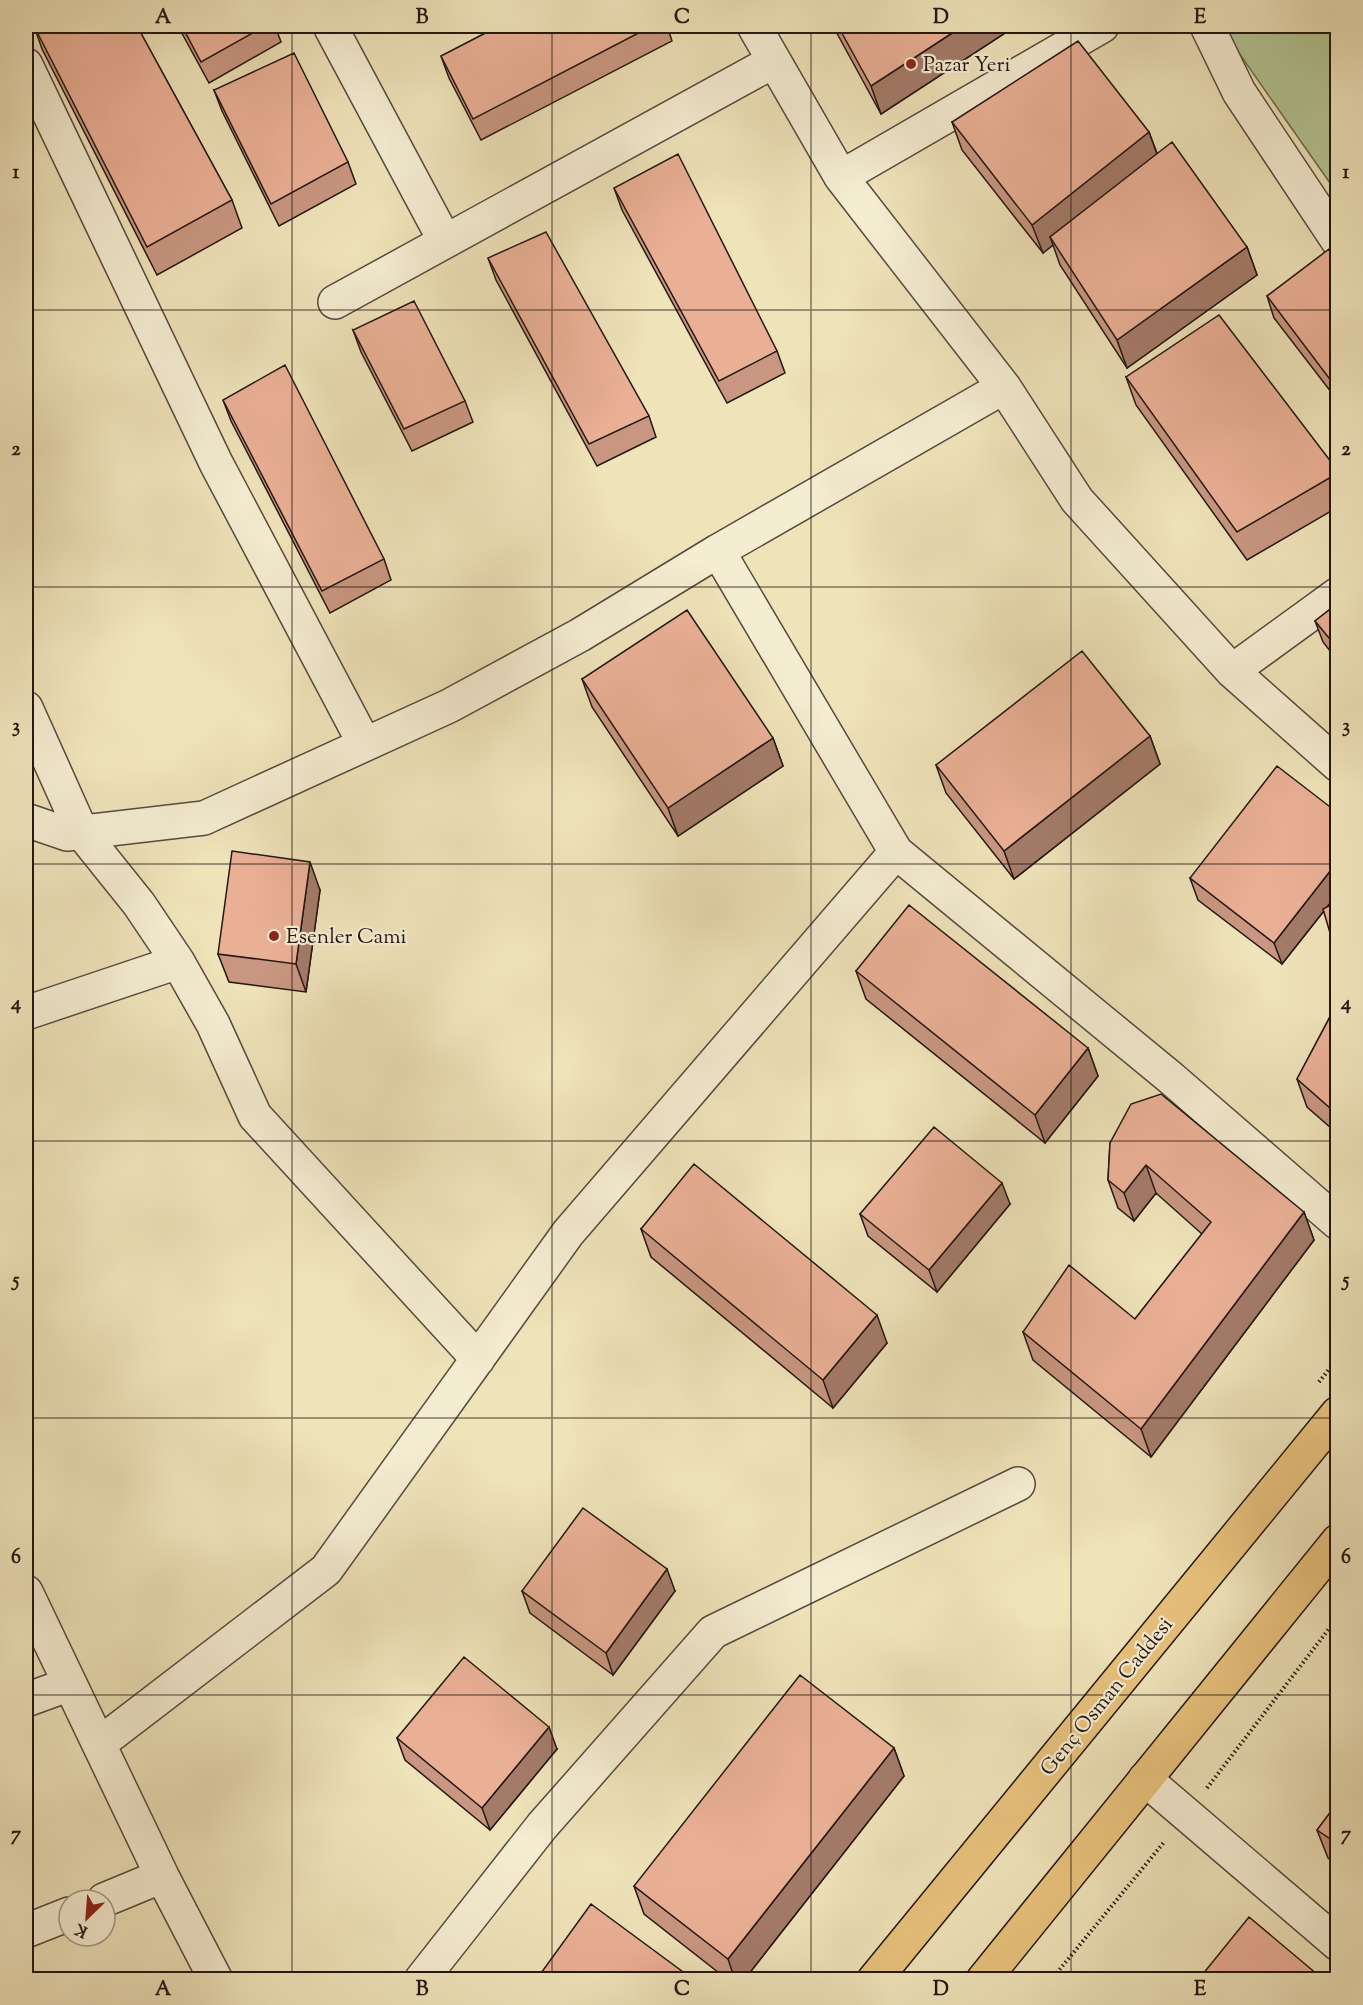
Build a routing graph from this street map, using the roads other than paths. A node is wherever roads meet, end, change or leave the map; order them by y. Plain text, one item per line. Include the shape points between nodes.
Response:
1 (330, 26) edge
2 (754, 26) edge
3 (1102, 26) edge
4 (1207, 26) edge
5 (774, 61) junction
6 (26, 65) edge
7 (841, 177) junction
8 (445, 241) junction
9 (1338, 241) edge
10 (335, 302) dead end
11 (1004, 387) junction
12 (718, 551) junction
13 (1338, 594) edge
14 (1232, 671) junction
15 (26, 708) edge
16 (364, 743) junction
17 (1338, 765) edge
18 (26, 820) edge
19 (82, 833) junction
20 (896, 852) junction
21 (178, 962) junction
22 (26, 1013) edge
23 (1338, 1223) edge
24 (477, 1359) junction
25 (1338, 1413) edge
26 (1018, 1484) dead end
27 (1338, 1540) edge
28 (26, 1592) edge
29 (70, 1684) junction
30 (26, 1700) edge
31 (99, 1744) junction
32 (1145, 1779) junction
33 (162, 1876) junction
34 (117, 1895) edge
35 (57, 1919) edge
36 (26, 1931) edge
37 (1338, 1944) edge
38 (216, 1980) edge
39 (422, 1980) edge
40 (874, 1980) edge
41 (983, 1980) edge

1 - 8 street
2 - 5 street
3 - 7 street
4 - 9 street via 1239,92
5 - 7 street
5 - 8 street
6 - 16 street via 216,463
7 - 11 street
8 - 10 street
11 - 12 street
11 - 14 street via 1077,500
12 - 16 street via 580,635 490,684
12 - 20 street
13 - 14 street
14 - 17 street
15 - 19 street
16 - 19 street via 204,818
18 - 19 street via 67,834
19 - 21 street via 140,904
20 - 23 street via 1170,1078
20 - 24 street via 568,1233
21 - 22 street
21 - 24 street via 213,1024 255,1116
24 - 31 street via 326,1570
25 - 40 main road, Genç Osman Caddesi
26 - 39 street via 713,1632 542,1826
27 - 32 main road
28 - 29 street
29 - 30 street
29 - 31 street
31 - 33 street
32 - 37 street
32 - 41 main road
33 - 34 street
33 - 38 street
35 - 36 street

